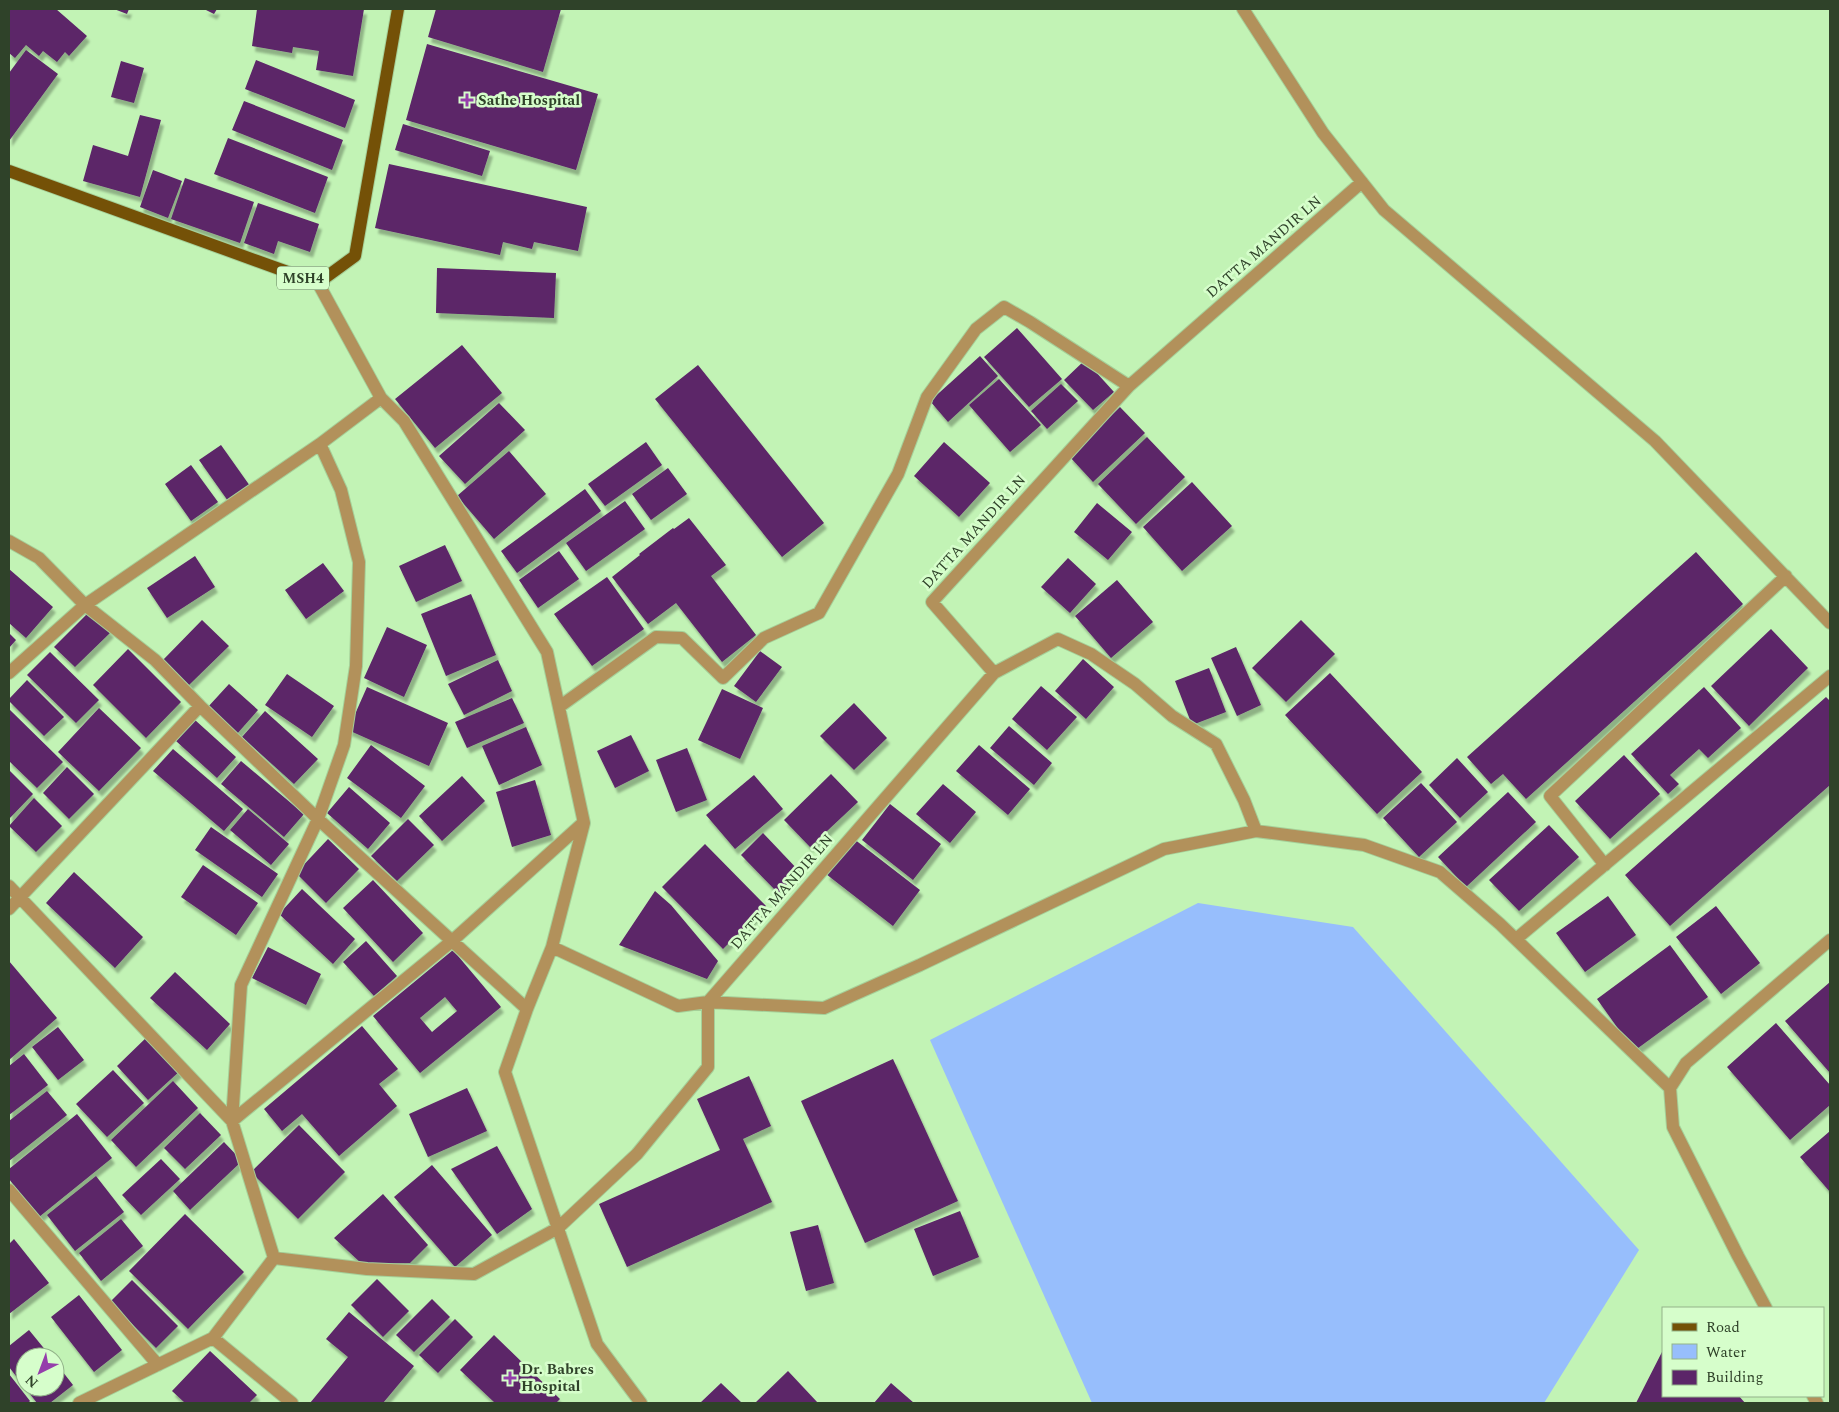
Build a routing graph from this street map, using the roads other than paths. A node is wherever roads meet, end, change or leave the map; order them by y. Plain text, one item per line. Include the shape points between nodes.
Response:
1 (398, 9) edge
2 (1243, 9) edge
3 (9, 171) edge
4 (1362, 182) junction
5 (318, 283) junction
6 (1129, 386) junction
7 (382, 398) junction
8 (320, 444) junction
9 (9, 541) edge
10 (1786, 576) junction
11 (85, 605) junction
12 (1830, 623) edge
13 (9, 672) edge
14 (994, 674) junction
15 (1830, 676) edge
16 (200, 706) junction
17 (559, 707) junction
18 (318, 819) junction
19 (584, 823) junction
20 (1256, 831) junction
21 (1605, 865) junction
22 (9, 886) edge
23 (20, 897) junction
24 (9, 909) edge
25 (1516, 939) junction
26 (1830, 940) edge
27 (452, 941) junction
28 (552, 947) junction
29 (708, 1002) junction
30 (527, 1009) junction
31 (1670, 1088) junction
32 (232, 1121) junction
33 (9, 1190) edge
34 (558, 1228) junction
35 (274, 1258) junction
36 (1765, 1307) edge
37 (213, 1338) junction
38 (158, 1364) junction
39 (79, 1403) edge
40 (292, 1403) edge
41 (641, 1403) edge

1 - 5 main road, MSH4 via 355,256
2 - 4 street via 1323,133
3 - 5 main road, MSH4
4 - 6 street, DATTA MANDIR LN
4 - 10 street via 1384,210 1655,441
5 - 7 street
6 - 14 street, DATTA MANDIR LN via 932,602
6 - 17 street via 1004,307 976,329 927,397 898,474 819,613 764,638 723,678 682,638 656,637
7 - 8 street
7 - 17 street via 404,421 547,652
8 - 11 street
8 - 18 street via 341,490 359,562 356,666 344,745
9 - 11 street via 39,558
10 - 12 street
10 - 21 street via 1550,796
11 - 13 street
11 - 16 street via 155,660
14 - 20 street via 1058,640 1090,654 1135,684 1172,716 1216,744
14 - 29 street, DATTA MANDIR LN
15 - 21 street
16 - 18 street
16 - 23 street
17 - 19 street
18 - 27 street
18 - 32 street via 241,985
19 - 27 street
19 - 28 street
20 - 25 street via 1364,845 1440,872
20 - 29 street via 1164,849 824,1008
21 - 25 street
22 - 23 street
23 - 24 street
23 - 32 street
25 - 31 street
26 - 31 street via 1686,1063
27 - 30 street
27 - 32 street
28 - 29 street via 678,1006
28 - 30 street
29 - 34 street via 708,1067 637,1154
30 - 34 street via 505,1072
31 - 36 street via 1673,1127
32 - 35 street
33 - 38 street
34 - 35 street via 474,1274 367,1269
34 - 41 street via 597,1344
35 - 37 street
37 - 38 street
37 - 40 street
38 - 39 street

